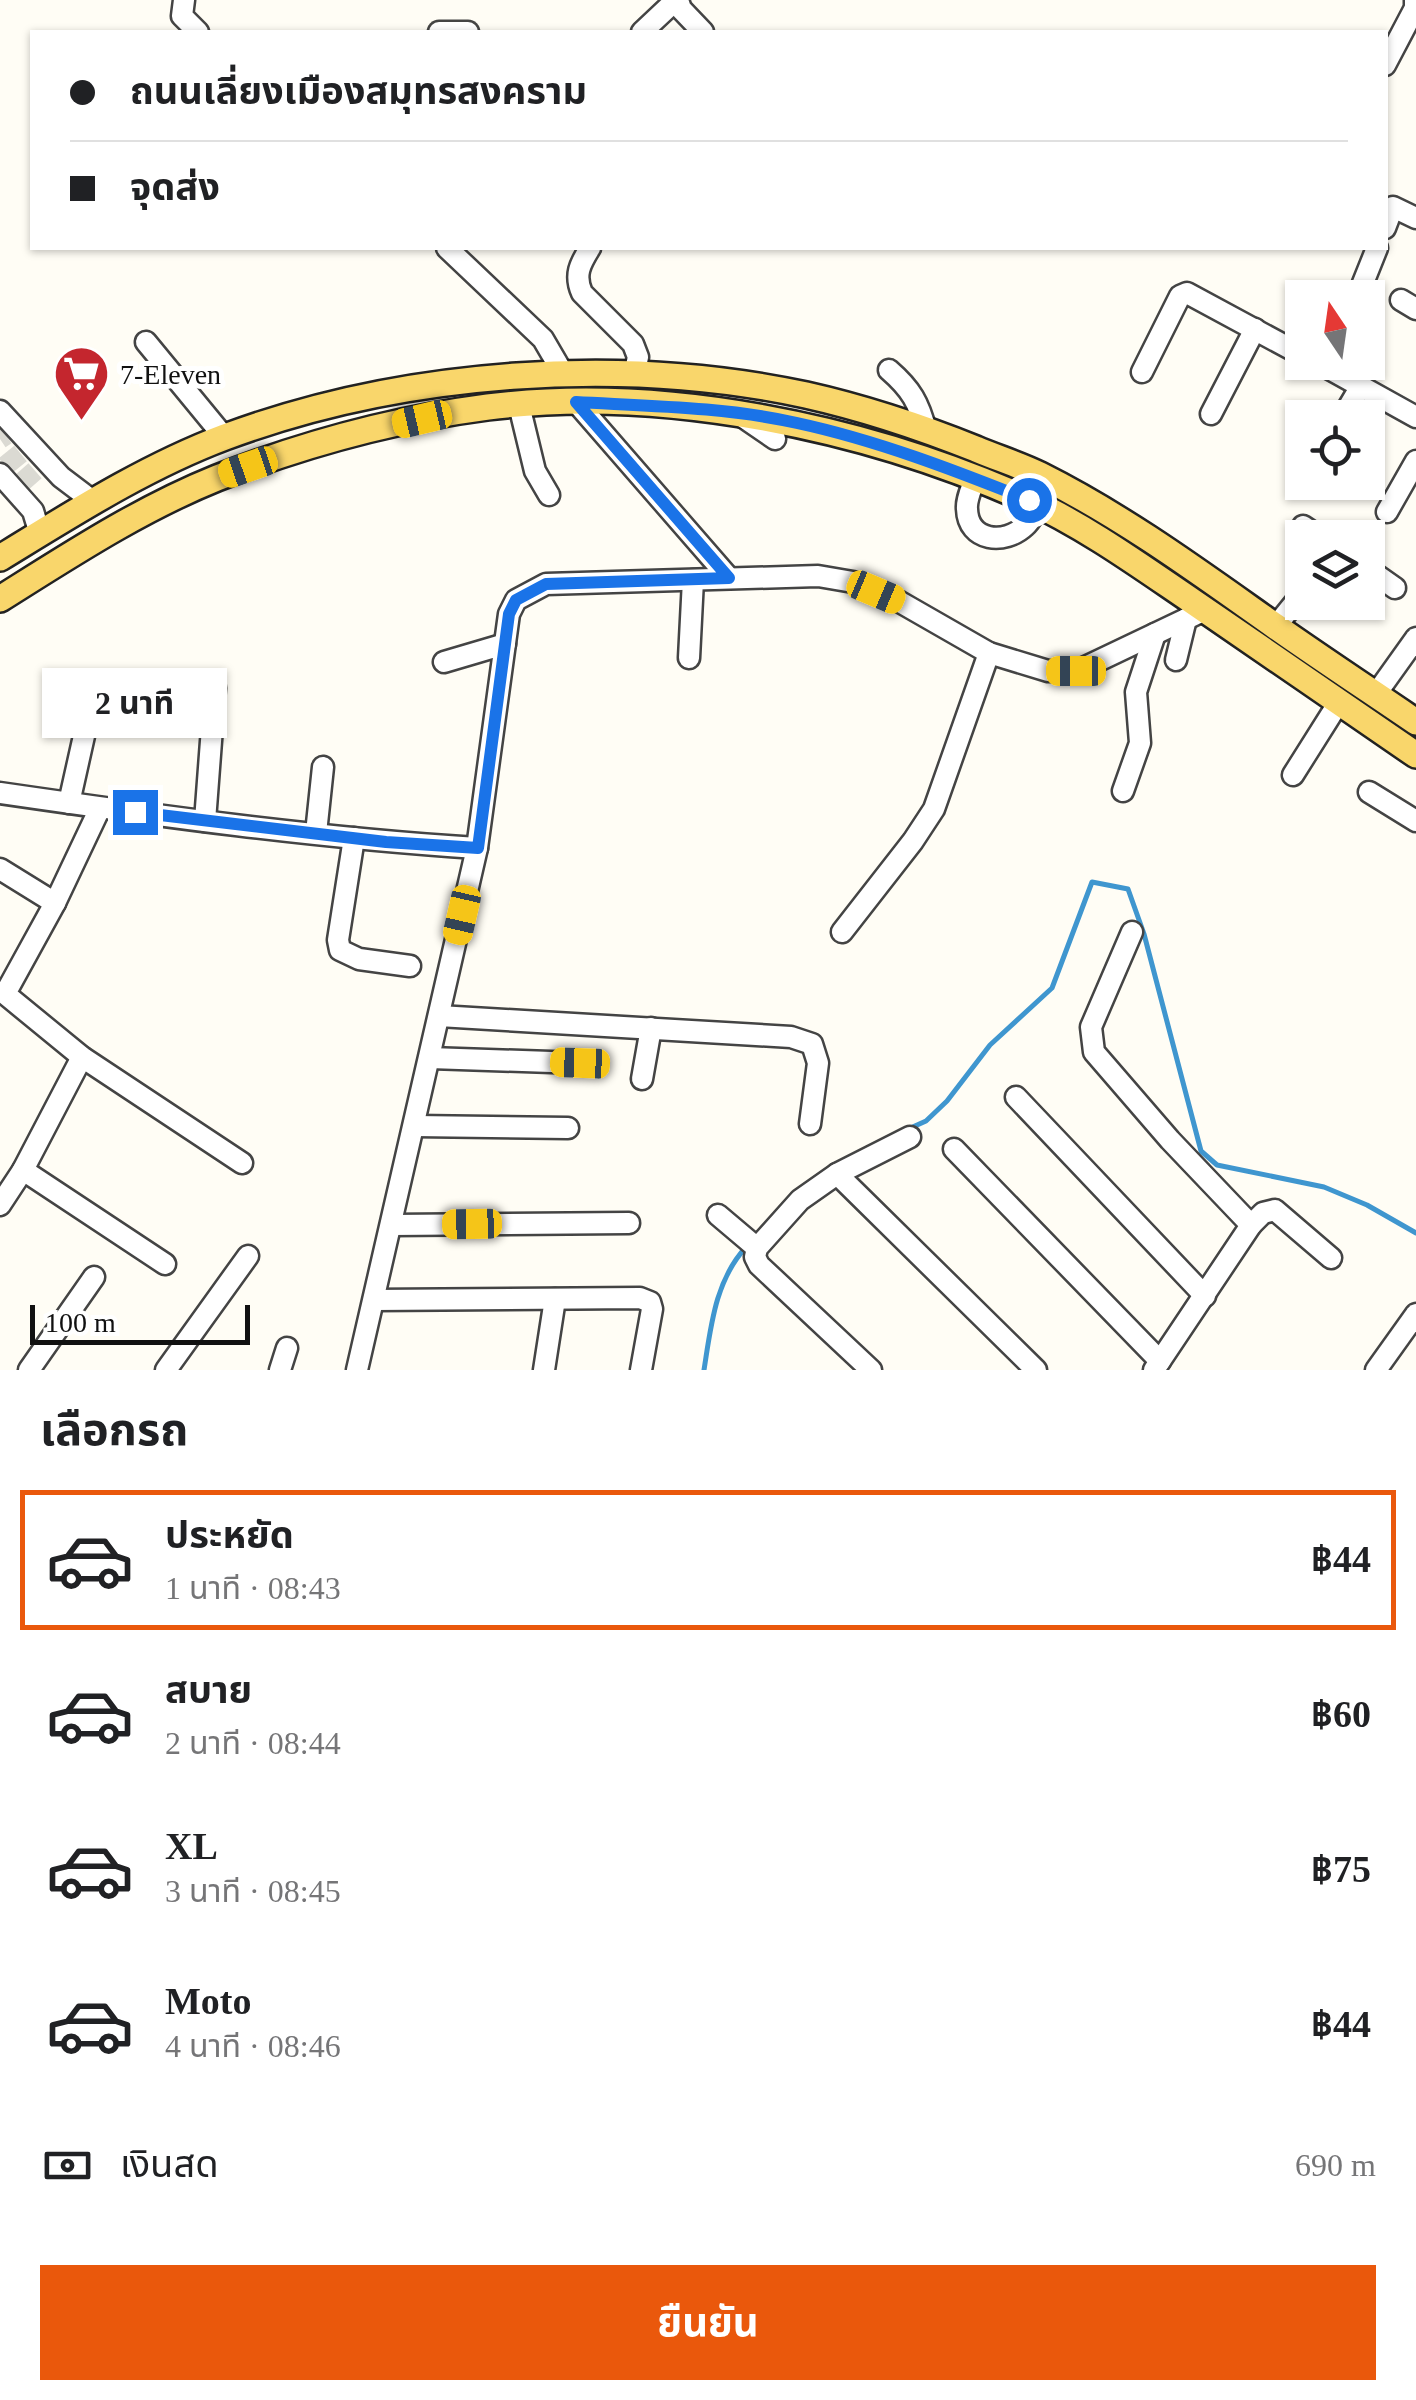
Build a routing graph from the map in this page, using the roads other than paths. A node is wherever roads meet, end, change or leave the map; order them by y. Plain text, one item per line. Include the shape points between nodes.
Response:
1 (184, 0) edge
2 (677, 0) edge
3 (1415, 0) edge
4 (196, 30) edge
5 (644, 30) edge
6 (701, 30) edge
7 (1388, 59) edge
8 (1416, 218) edge
9 (1388, 220) edge
10 (449, 250) edge
11 (589, 250) edge
12 (1376, 250) edge
13 (1364, 280) edge
14 (1255, 329) junction
15 (146, 342) dead end
16 (1285, 346) edge
17 (889, 370) dead end
18 (1142, 372) dead end
19 (564, 375) junction
20 (634, 375) junction
21 (1349, 380) edge
22 (1360, 386) junction
23 (1352, 400) edge
24 (576, 402) junction
25 (519, 405) junction
26 (0, 411) edge
27 (1211, 414) dead end
28 (1416, 418) edge
29 (926, 430) junction
30 (225, 438) junction
31 (1416, 461) edge
32 (19, 468) edge
33 (975, 478) junction
34 (549, 494) dead end
35 (94, 502) junction
36 (1038, 506) junction
37 (1387, 512) dead end
38 (40, 534) junction
39 (0, 558) edge
40 (729, 578) junction
41 (693, 580) junction
42 (1385, 581) edge
43 (1395, 588) dead end
44 (0, 599) edge
45 (1196, 615) junction
46 (1285, 615) edge
47 (1276, 626) junction
48 (1155, 634) junction
49 (1416, 638) edge
50 (505, 644) junction
51 (989, 653) junction
52 (689, 658) dead end
53 (1176, 660) dead end
54 (444, 662) dead end
55 (215, 688) dead end
56 (1376, 694) junction
57 (1339, 702) junction
58 (90, 709) dead end
59 (1416, 722) edge
60 (1416, 756) edge
61 (323, 767) dead end
62 (1293, 775) dead end
63 (1123, 791) dead end
64 (1369, 792) dead end
65 (0, 793) edge
66 (69, 804) junction
67 (100, 808) junction
68 (1416, 820) edge
69 (205, 821) junction
70 (316, 833) junction
71 (354, 838) junction
72 (478, 848) junction
73 (0, 869) edge
74 (54, 903) junction
75 (842, 932) dead end
76 (1132, 932) dead end
77 (410, 966) dead end
78 (439, 1016) junction
79 (651, 1028) junction
80 (82, 1057) junction
81 (430, 1058) junction
82 (580, 1063) dead end
83 (642, 1079) dead end
84 (1016, 1096) dead end
85 (810, 1124) dead end
86 (414, 1126) junction
87 (568, 1128) dead end
88 (910, 1137) dead end
89 (954, 1149) dead end
90 (242, 1163) dead end
91 (23, 1170) junction
92 (836, 1174) junction
93 (0, 1205) edge
94 (718, 1215) dead end
95 (629, 1223) dead end
96 (1251, 1224) junction
97 (392, 1225) junction
98 (753, 1243) junction
99 (248, 1256) dead end
100 (1332, 1258) dead end
101 (165, 1264) dead end
102 (94, 1277) dead end
103 (1204, 1296) junction
104 (555, 1299) junction
105 (375, 1300) junction
106 (1416, 1314) edge
107 (288, 1348) dead end
108 (1157, 1365) edge
109 (30, 1370) edge
110 (166, 1370) edge
111 (280, 1370) edge
112 (357, 1370) edge
113 (544, 1370) edge
114 (641, 1370) edge
115 (871, 1370) edge
116 (1036, 1370) edge
117 (1376, 1370) edge

1 - 4 street via 182,16
2 - 5 street
2 - 6 street
3 - 7 street
8 - 9 street via 1393,208
10 - 19 street via 544,340
11 - 20 street via 578,266 578,283 633,344
12 - 13 street
14 - 16 street
14 - 18 street via 1188,294 1180,296
14 - 27 street
15 - 30 street
17 - 29 street via 919,402
19 - 20 main road
19 - 30 main road via 418,387
20 - 29 main road via 802,394
21 - 22 street
22 - 23 street
22 - 28 street
24 - 25 main road
24 - 33 main road via 692,408 784,431 832,432
24 - 40 street
25 - 34 street via 534,471
25 - 44 main road via 314,444 215,479 104,534
26 - 32 street
29 - 47 main road via 1040,475 1189,563
30 - 35 main road
31 - 37 street
32 - 35 street
32 - 38 street
33 - 36 main road
33 - 36 street via 966,505 969,523 981,536 1012,535
35 - 38 main road
36 - 45 main road via 1123,554
38 - 39 main road
40 - 41 street
40 - 51 street via 853,582
41 - 50 street via 546,584 516,600
41 - 52 street
42 - 43 street
45 - 48 street
45 - 53 street
45 - 57 main road
46 - 47 street
47 - 56 main road
48 - 51 street via 1076,671 1048,671
48 - 63 street via 1136,692 1140,742
49 - 56 street
50 - 54 street
50 - 72 street
51 - 75 street via 934,810
55 - 69 street
56 - 59 main road
57 - 60 main road
57 - 62 street
58 - 66 street
61 - 70 street
64 - 68 street
65 - 66 street
66 - 67 street
67 - 69 street
67 - 74 street
69 - 70 street
70 - 71 street
71 - 72 street
71 - 77 street via 340,950
72 - 78 street
73 - 74 street
74 - 80 street via 6,994
76 - 96 street via 1091,1027 1094,1052
78 - 79 street
78 - 81 street
79 - 83 street
79 - 85 street via 812,1044 818,1063
80 - 90 street
80 - 91 street
81 - 82 street
81 - 86 street
84 - 103 street
86 - 87 street
86 - 97 street
88 - 92 street
89 - 108 street
91 - 93 street
91 - 101 street
92 - 98 street
92 - 116 street
94 - 98 street
95 - 97 street
96 - 100 street via 1275,1210
96 - 103 street
97 - 105 street
98 - 115 street via 760,1265
99 - 110 street
102 - 109 street
103 - 108 street
104 - 105 street
104 - 113 street
104 - 114 street via 650,1302
105 - 112 street
106 - 117 street
107 - 111 street

